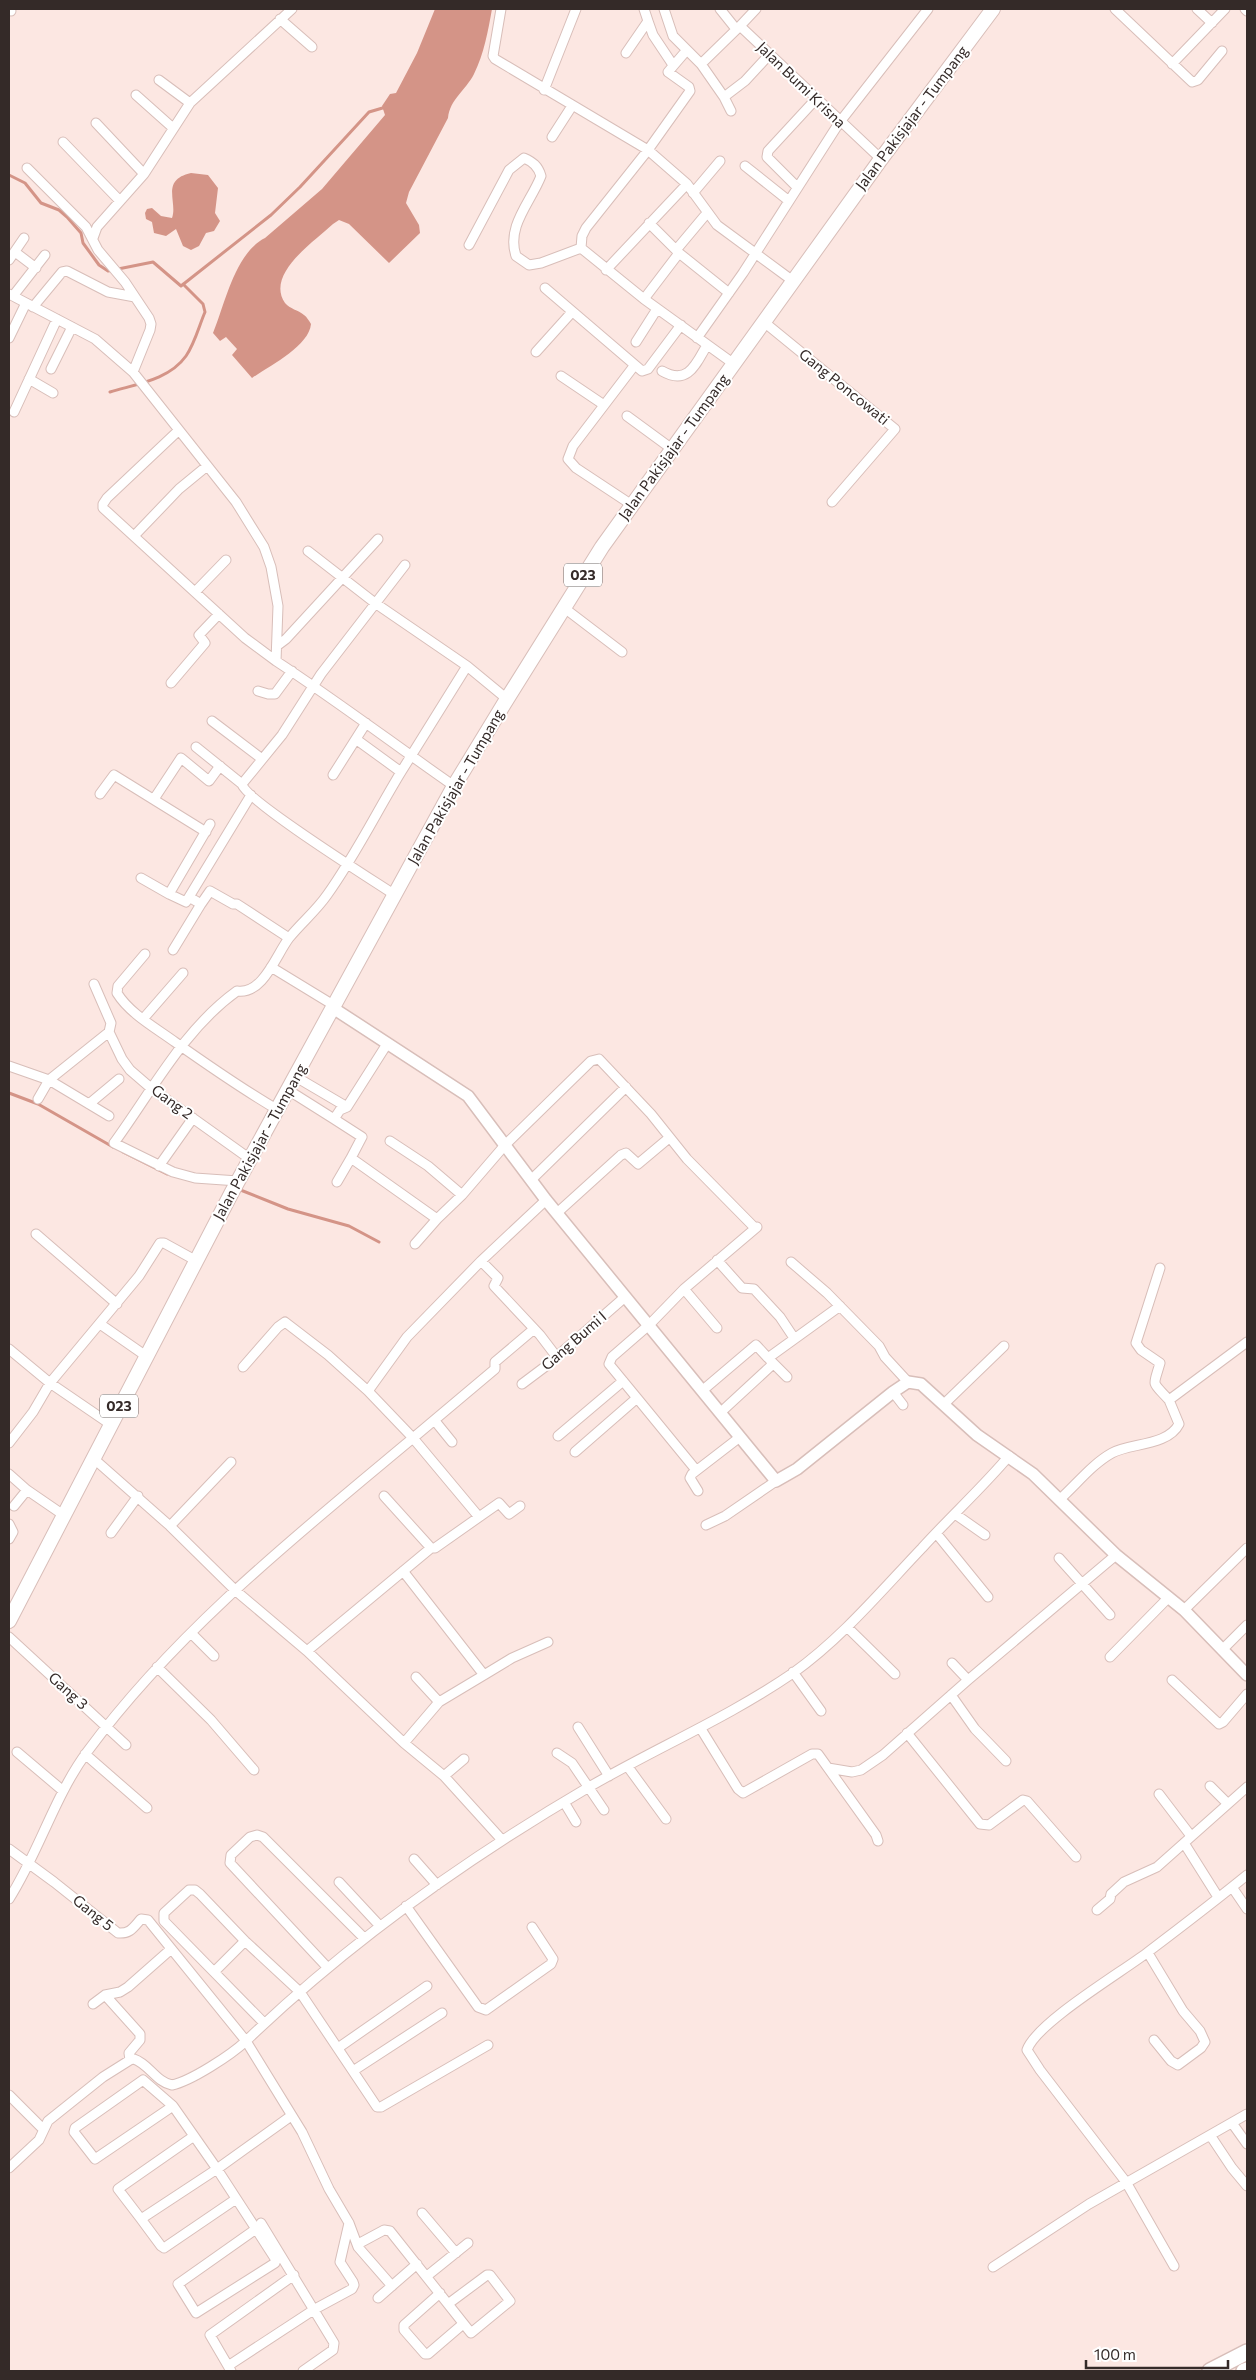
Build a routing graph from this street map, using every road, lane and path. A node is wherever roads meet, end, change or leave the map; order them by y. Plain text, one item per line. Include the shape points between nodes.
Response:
1 (292, 9) edge
2 (501, 9) edge
3 (576, 9) edge
4 (644, 9) edge
5 (664, 9) edge
6 (720, 9) edge
7 (756, 9) edge
8 (928, 9) edge
9 (993, 9) edge
10 (1115, 9) edge
11 (1197, 9) edge
12 (1225, 9) edge
13 (1244, 9) edge
14 (1247, 12) edge
15 (280, 19) junction
16 (648, 20) junction
17 (1212, 23) junction
18 (738, 28) junction
19 (312, 47) dead end
20 (686, 51) junction
21 (1222, 52) dead end
22 (626, 53) dead end
23 (769, 55) junction
24 (701, 64) junction
25 (1172, 64) junction
26 (673, 65) junction
27 (159, 80) dead end
28 (544, 90) junction
29 (136, 95) dead end
30 (724, 97) junction
31 (816, 99) junction
32 (190, 103) junction
33 (572, 106) junction
34 (731, 111) dead end
35 (840, 122) junction
36 (96, 123) dead end
37 (173, 128) junction
38 (552, 137) dead end
39 (62, 142) dead end
40 (648, 150) junction
41 (881, 159) junction
42 (720, 162) dead end
43 (745, 166) dead end
44 (27, 168) dead end
45 (144, 174) junction
46 (687, 184) junction
47 (797, 187) junction
48 (693, 193) junction
49 (789, 200) junction
50 (120, 201) junction
51 (707, 213) junction
52 (649, 223) junction
53 (24, 238) dead end
54 (92, 238) junction
55 (469, 245) dead end
56 (581, 248) junction
57 (15, 252) junction
58 (678, 252) junction
59 (755, 252) junction
60 (45, 255) dead end
61 (9, 260) edge
62 (36, 268) junction
63 (606, 270) junction
64 (793, 282) junction
65 (545, 288) dead end
66 (729, 293) junction
67 (11, 295) edge
68 (135, 297) junction
69 (644, 299) junction
70 (30, 305) junction
71 (657, 309) junction
72 (572, 312) junction
73 (56, 319) junction
74 (764, 322) junction
75 (681, 325) junction
76 (72, 327) junction
77 (9, 338) edge
78 (697, 338) junction
79 (636, 342) dead end
80 (706, 345) junction
81 (536, 352) dead end
82 (734, 364) junction
83 (634, 366) junction
84 (51, 369) dead end
85 (662, 371) dead end
86 (133, 372) junction
87 (561, 376) dead end
88 (29, 379) junction
89 (53, 393) dead end
90 (604, 405) junction
91 (14, 412) dead end
92 (627, 416) dead end
93 (179, 430) junction
94 (672, 449) junction
95 (207, 466) junction
96 (832, 502) dead end
97 (632, 505) junction
98 (134, 536) junction
99 (378, 539) dead end
100 (308, 551) dead end
101 (226, 560) dead end
102 (405, 565) dead end
103 (342, 577) junction
104 (195, 592) junction
105 (375, 603) junction
106 (563, 607) junction
107 (219, 614) junction
108 (278, 645) junction
109 (622, 652) dead end
110 (276, 661) junction
111 (466, 666) junction
112 (292, 671) junction
113 (171, 683) dead end
114 (314, 685) junction
115 (258, 690) dead end
116 (507, 699) junction
117 (212, 721) dead end
118 (366, 723) junction
119 (357, 740) junction
120 (196, 747) dead end
121 (411, 757) junction
122 (262, 759) junction
123 (220, 766) junction
124 (401, 772) junction
125 (333, 775) dead end
126 (242, 784) junction
127 (454, 786) junction
128 (100, 794) dead end
129 (251, 795) junction
130 (154, 799) junction
131 (348, 864) junction
132 (141, 878) dead end
133 (169, 894) junction
134 (395, 895) junction
135 (189, 897) junction
136 (201, 904) junction
137 (289, 938) junction
138 (173, 950) dead end
139 (145, 954) dead end
140 (271, 967) junction
141 (184, 973) dead end
142 (94, 984) dead end
143 (333, 1008) junction
144 (143, 1019) junction
145 (109, 1032) junction
146 (387, 1044) junction
147 (182, 1047) junction
148 (9, 1066) edge
149 (296, 1077) junction
150 (119, 1079) dead end
151 (49, 1080) junction
152 (626, 1087) junction
153 (152, 1089) junction
154 (288, 1090) junction
155 (38, 1098) dead end
156 (89, 1104) junction
157 (347, 1107) junction
158 (278, 1110) junction
159 (109, 1116) dead end
160 (193, 1118) junction
161 (334, 1120) junction
162 (669, 1138) junction
163 (390, 1141) dead end
164 (505, 1145) junction
165 (351, 1158) junction
166 (250, 1159) junction
167 (159, 1166) junction
168 (531, 1180) junction
169 (337, 1182) dead end
170 (235, 1185) junction
171 (462, 1195) junction
172 (546, 1200) junction
173 (557, 1213) junction
174 (437, 1219) junction
175 (36, 1234) dead end
176 (415, 1244) dead end
177 (195, 1260) junction
178 (717, 1260) junction
179 (481, 1261) junction
180 (791, 1262) dead end
181 (1160, 1268) dead end
182 (684, 1289) junction
183 (625, 1297) junction
184 (117, 1304) junction
185 (840, 1306) junction
186 (100, 1324) junction
187 (650, 1324) junction
188 (534, 1328) junction
189 (717, 1328) dead end
190 (794, 1338) junction
191 (1247, 1342) edge
192 (1004, 1346) dead end
193 (9, 1349) edge
194 (146, 1356) junction
195 (556, 1356) junction
196 (771, 1361) junction
197 (244, 1367) dead end
198 (787, 1377) dead end
199 (623, 1381) junction
200 (908, 1382) junction
201 (50, 1383) junction
202 (522, 1384) dead end
203 (703, 1390) junction
204 (368, 1391) junction
205 (893, 1392) junction
206 (637, 1398) junction
207 (1169, 1400) junction
208 (944, 1404) junction
209 (903, 1405) dead end
210 (721, 1412) junction
211 (435, 1421) junction
212 (110, 1424) junction
213 (558, 1436) dead end
214 (740, 1437) junction
215 (413, 1438) junction
216 (452, 1442) dead end
217 (9, 1443) edge
218 (575, 1452) dead end
219 (93, 1458) junction
220 (1007, 1458) junction
221 (231, 1462) dead end
222 (696, 1470) junction
223 (9, 1474) edge
224 (776, 1481) junction
225 (27, 1490) junction
226 (698, 1492) dead end
227 (138, 1496) junction
228 (384, 1496) dead end
229 (1060, 1500) junction
230 (14, 1506) dead end
231 (520, 1506) dead end
232 (62, 1514) junction
233 (954, 1514) junction
234 (479, 1517) junction
235 (9, 1524) edge
236 (170, 1526) junction
237 (706, 1526) dead end
238 (111, 1533) dead end
239 (936, 1533) junction
240 (985, 1535) dead end
241 (9, 1539) edge
242 (431, 1548) junction
243 (1247, 1548) edge
244 (1116, 1555) junction
245 (1059, 1558) dead end
246 (402, 1571) junction
247 (1084, 1584) junction
248 (236, 1591) junction
249 (988, 1597) dead end
250 (1169, 1597) junction
251 (1184, 1610) junction
252 (1110, 1615) dead end
253 (9, 1622) edge
254 (1247, 1625) edge
255 (847, 1627) junction
256 (192, 1634) junction
257 (9, 1637) edge
258 (548, 1642) dead end
259 (1222, 1650) junction
260 (307, 1651) junction
261 (214, 1656) dead end
262 (1110, 1657) dead end
263 (952, 1663) dead end
264 (157, 1667) junction
265 (793, 1672) junction
266 (895, 1674) dead end
267 (484, 1675) junction
268 (1247, 1675) edge
269 (416, 1677) dead end
270 (968, 1680) junction
271 (1172, 1680) dead end
272 (1247, 1694) edge
273 (951, 1695) junction
274 (439, 1702) junction
275 (820, 1711) dead end
276 (107, 1726) junction
277 (578, 1727) dead end
278 (701, 1729) junction
279 (907, 1733) junction
280 (404, 1743) junction
281 (126, 1745) dead end
282 (17, 1752) dead end
283 (557, 1753) dead end
284 (85, 1754) junction
285 (464, 1759) dead end
286 (1006, 1761) dead end
287 (628, 1767) junction
288 (828, 1768) junction
289 (254, 1770) dead end
290 (444, 1776) junction
291 (610, 1776) junction
292 (1210, 1786) dead end
293 (590, 1787) junction
294 (1247, 1787) edge
295 (62, 1790) junction
296 (1159, 1794) dead end
297 (564, 1802) junction
298 (1227, 1804) junction
299 (147, 1808) dead end
300 (604, 1810) dead end
301 (666, 1819) dead end
302 (576, 1822) dead end
303 (1191, 1836) junction
304 (502, 1840) junction
305 (878, 1841) dead end
306 (1184, 1843) junction
307 (10, 1855) edge
308 (1076, 1857) dead end
309 (414, 1859) dead end
310 (29, 1864) junction
311 (1247, 1875) edge
312 (339, 1882) dead end
313 (437, 1885) junction
314 (1232, 1887) junction
315 (1218, 1896) junction
316 (9, 1899) edge
317 (406, 1906) junction
318 (1247, 1908) edge
319 (1097, 1910) dead end
320 (379, 1925) junction
321 (532, 1927) dead end
322 (364, 1938) junction
323 (245, 1941) junction
324 (170, 1950) junction
325 (1148, 1952) junction
326 (327, 1967) junction
327 (215, 1971) junction
328 (427, 1986) dead end
329 (300, 1992) junction
330 (105, 1995) junction
331 (93, 2004) dead end
332 (442, 2012) dead end
333 (264, 2023) junction
334 (1154, 2040) dead end
335 (246, 2041) junction
336 (488, 2045) dead end
337 (338, 2048) junction
338 (130, 2060) junction
339 (353, 2071) junction
340 (9, 2095) edge
341 (173, 2106) junction
342 (1247, 2114) edge
343 (291, 2116) junction
344 (1232, 2123) junction
345 (43, 2129) junction
346 (1210, 2134) junction
347 (194, 2136) junction
348 (1247, 2144) edge
349 (9, 2168) edge
350 (217, 2169) junction
351 (1126, 2182) junction
352 (1247, 2186) edge
353 (236, 2199) junction
354 (422, 2213) dead end
355 (141, 2219) junction
356 (349, 2222) junction
357 (258, 2226) junction
358 (468, 2243) dead end
359 (358, 2244) junction
360 (456, 2252) junction
361 (417, 2264) junction
362 (1174, 2266) dead end
363 (993, 2267) dead end
364 (294, 2275) junction
365 (427, 2276) junction
366 (392, 2286) junction
367 (440, 2293) junction
368 (378, 2298) dead end
369 (448, 2304) junction
370 (315, 2309) junction
371 (463, 2324) junction
372 (1247, 2352) edge
373 (230, 2369) edge
374 (1247, 2370) edge
375 (303, 2371) edge
376 (1210, 2371) edge
377 (1244, 2371) edge

1 - 15 street
2 - 28 street via 493,56
3 - 28 street
4 - 16 street
5 - 20 street via 674,36
6 - 18 street, Jalan Bumi Krisna
7 - 18 street
8 - 35 street
9 - 41 main road, Jalan Pakisjajar - Tumpang / 023
10 - 25 street
11 - 17 street
12 - 17 street
13 - 14 street
15 - 19 street
15 - 32 street
16 - 22 street
16 - 26 street via 653,35
17 - 25 street
18 - 23 street, Jalan Bumi Krisna
18 - 24 street
20 - 24 street
20 - 26 street
21 - 25 street via 1192,82
23 - 30 street via 745,81
23 - 31 street, Jalan Bumi Krisna
24 - 30 street
26 - 40 street via 668,72 690,90
27 - 32 street
28 - 33 street
29 - 37 street
30 - 34 street
31 - 35 street, Jalan Bumi Krisna
31 - 47 street via 768,151 767,157
32 - 37 street
33 - 38 street
33 - 40 street
35 - 41 street, Jalan Bumi Krisna
35 - 47 street
36 - 45 street
37 - 45 street
39 - 50 street
40 - 46 street
40 - 56 street via 586,228
41 - 64 main road, Jalan Pakisjajar - Tumpang / 023
42 - 48 street
43 - 49 street
44 - 54 street via 86,227
45 - 50 street
46 - 48 street
46 - 52 street
47 - 49 street
48 - 51 street
49 - 59 street
50 - 54 street via 97,227
51 - 58 street
51 - 59 street via 726,232
52 - 58 street
52 - 63 street
53 - 57 street
54 - 68 street
55 - 56 street via 509,170 524,158 532,162 541,176 517,223 514,237 516,256 529,265
56 - 63 street
57 - 61 street
57 - 62 street
58 - 66 street
58 - 69 street
59 - 64 street
59 - 66 street
60 - 62 street
62 - 67 street
63 - 69 street
64 - 74 main road, Jalan Pakisjajar - Tumpang / 023
65 - 72 street
66 - 78 street
67 - 70 street
68 - 70 street via 108,292 67,271 62,272
68 - 86 street via 151,324
69 - 71 street
70 - 73 street
70 - 77 street
71 - 75 street
71 - 79 street
72 - 81 street
72 - 83 street
73 - 76 street
73 - 88 street
74 - 82 main road, Jalan Pakisjajar - Tumpang / 023
74 - 96 street, Gang Poncowati via 895,429
75 - 78 street
75 - 83 street via 648,369 642,371
76 - 84 street
76 - 86 street via 95,340
78 - 80 street
80 - 82 street
80 - 85 street via 688,373 674,376
82 - 94 main road, Jalan Pakisjajar - Tumpang / 023
83 - 90 street
86 - 93 street
87 - 90 street
88 - 89 street
88 - 91 street
90 - 97 street via 573,446 568,458 576,468
92 - 94 street
93 - 95 street
93 - 98 street via 102,504 104,510
94 - 97 main road, Jalan Pakisjajar - Tumpang / 023
95 - 98 street via 179,489
95 - 108 street via 236,502 264,548 278,606
97 - 106 main road, Jalan Pakisjajar - Tumpang / 023
98 - 104 street
99 - 103 street
100 - 103 street
101 - 104 street
102 - 105 street
103 - 105 street
103 - 108 street
104 - 107 street
105 - 111 street
105 - 114 street
106 - 109 street
106 - 116 main road, Jalan Pakisjajar - Tumpang / 023
107 - 110 street
107 - 113 street via 199,635 205,643
108 - 110 street
110 - 112 street
111 - 116 street
111 - 121 street
112 - 114 street
112 - 115 street via 275,694
114 - 118 street
114 - 122 street via 282,735
116 - 127 main road, Jalan Pakisjajar - Tumpang / 023
117 - 122 street
118 - 119 street
118 - 121 street
119 - 124 street
119 - 125 street
120 - 123 street
121 - 124 street
121 - 127 street
122 - 126 street
123 - 126 street
123 - 130 street via 209,781 180,758
124 - 131 street
126 - 129 street
127 - 134 main road, Jalan Pakisjajar - Tumpang / 023
128 - 130 street via 114,775
129 - 131 street
129 - 135 street
130 - 133 street via 208,828
131 - 134 street
131 - 137 street via 325,898
132 - 133 street
133 - 135 street via 184,903
134 - 143 main road, Jalan Pakisjajar - Tumpang / 023
135 - 136 street
136 - 137 street via 210,891 237,904
136 - 138 street
137 - 140 street
139 - 144 street via 118,986 117,993
140 - 143 street via 330,1002
140 - 147 street via 252,989 237,992 221,1003 199,1024
141 - 144 street
142 - 145 street, Gang 2 via 111,1023
143 - 146 street
143 - 149 main road, Jalan Pakisjajar - Tumpang / 023
144 - 147 street
145 - 151 street
145 - 153 street, Gang 2 via 125,1065
146 - 157 street
146 - 164 street via 468,1096
147 - 153 street
147 - 158 street via 245,1092
148 - 151 street
149 - 154 main road, Jalan Pakisjajar - Tumpang / 023
149 - 157 street
150 - 156 street
151 - 155 street
151 - 156 street
152 - 162 street
152 - 164 street via 604,1062 595,1058
152 - 168 street
153 - 160 street, Gang 2
153 - 167 street via 114,1143
154 - 158 main road, Jalan Pakisjajar - Tumpang / 023
154 - 161 street
156 - 159 street
157 - 161 street via 341,1109
158 - 166 main road, Jalan Pakisjajar - Tumpang / 023
160 - 166 street, Gang 2
160 - 167 street
161 - 165 street via 362,1137
162 - 173 street via 638,1164 626,1153 621,1155
162 - 178 street via 755,1227
163 - 171 street via 428,1166
164 - 168 street
164 - 171 street
165 - 169 street
165 - 174 street
166 - 170 main road, Jalan Pakisjajar - Tumpang / 023
167 - 170 street via 195,1178
168 - 172 street
170 - 177 main road, Jalan Pakisjajar - Tumpang / 023
171 - 174 street
172 - 173 street
172 - 179 street
173 - 183 street
174 - 176 street
175 - 184 street
177 - 184 street via 160,1243
177 - 194 main road, Jalan Pakisjajar - Tumpang / 023
178 - 182 street
178 - 190 street via 742,1288 754,1289
179 - 188 street via 499,1279 494,1286
179 - 204 street via 407,1337
180 - 185 street
181 - 207 street via 1136,1343 1160,1363 1155,1384
182 - 187 street
182 - 189 street
183 - 187 street
183 - 195 street, Gang Bumi I
184 - 186 street
185 - 190 street
185 - 200 street
186 - 194 street
186 - 201 street
187 - 199 street via 609,1361
187 - 203 street
188 - 195 street
188 - 211 street via 495,1362 495,1369
190 - 196 street
191 - 207 street
192 - 208 street
193 - 201 street
194 - 212 main road, Jalan Pakisjajar - Tumpang / 023
195 - 202 street, Gang Bumi I
196 - 198 street
196 - 203 street via 756,1345
196 - 210 street
197 - 204 street via 285,1322
199 - 206 street
199 - 213 street
200 - 205 street
200 - 208 street via 921,1384
201 - 212 street
201 - 217 street
203 - 210 street
204 - 215 street
205 - 209 street
205 - 224 street via 797,1469
206 - 218 street
206 - 222 street
207 - 229 street via 1178,1421 1177,1428 1152,1442 1113,1452
208 - 220 street
210 - 214 street
211 - 215 street
211 - 216 street
212 - 219 main road, Jalan Pakisjajar - Tumpang / 023
214 - 222 street
214 - 224 street
215 - 234 street
215 - 248 street
219 - 227 street
219 - 232 main road, Jalan Pakisjajar - Tumpang / 023
220 - 229 street via 1033,1474
220 - 233 street
221 - 236 street
222 - 226 street via 690,1478
223 - 225 street
224 - 237 street
225 - 230 street
225 - 232 street
227 - 236 street
227 - 238 street
228 - 242 street
229 - 244 street
231 - 234 street via 510,1514 499,1502
232 - 253 main road, Jalan Pakisjajar - Tumpang / 023
233 - 239 street
233 - 240 street
234 - 242 street
235 - 241 street via 13,1532
236 - 248 street
239 - 249 street
239 - 255 street
242 - 246 street
243 - 251 street
244 - 247 street
244 - 250 street
245 - 247 street
246 - 260 street
246 - 267 street
247 - 252 street
247 - 270 street
248 - 256 street
248 - 260 street
250 - 251 street
250 - 262 street
251 - 259 street
254 - 259 street
255 - 265 street
255 - 266 street
256 - 261 street
256 - 264 street
257 - 276 street, Gang 3
258 - 267 street
259 - 268 street
260 - 280 street
263 - 270 street
264 - 276 street
264 - 289 street via 211,1720
265 - 275 street
265 - 278 street
267 - 274 street
269 - 274 street
270 - 273 street
271 - 272 street via 1218,1724
273 - 279 street
273 - 286 street via 975,1729
274 - 280 street
276 - 281 street, Gang 3
276 - 284 street
277 - 291 street
278 - 287 street
278 - 288 street via 743,1792 812,1754 818,1754
279 - 288 street via 862,1770 852,1772
279 - 308 street via 980,1824 989,1825 1023,1800 1027,1801
280 - 290 street
282 - 295 street
283 - 293 street via 569,1760
284 - 295 street
284 - 299 street
285 - 290 street
287 - 291 street
287 - 301 street
288 - 305 street
290 - 304 street
291 - 293 street
292 - 298 street
293 - 297 street
293 - 300 street
294 - 298 street
295 - 310 street
296 - 303 street
297 - 302 street
297 - 304 street
298 - 303 street
303 - 306 street
304 - 313 street
306 - 315 street
306 - 319 street via 1157,1868 1124,1882
307 - 310 street, Gang 5
309 - 313 street
310 - 316 street
310 - 324 street, Gang 5 via 118,1933 126,1934 141,1919 148,1920
311 - 314 street
312 - 320 street
313 - 317 street
314 - 315 street
314 - 318 street
315 - 325 street
317 - 320 street
317 - 321 street via 478,2007 486,2010 551,1964 553,1959
320 - 322 street
322 - 326 street
322 - 326 street via 261,1835 250,1836 231,1855 230,1863
323 - 327 street
323 - 327 street via 195,1890 189,1890 164,1913 166,1924
323 - 329 street
324 - 330 street via 128,1987
324 - 335 street
325 - 334 street via 1205,2042 1178,2065
325 - 351 street via 1054,2018 1027,2050
326 - 329 street
327 - 333 street
328 - 337 street
329 - 333 street
329 - 337 street
330 - 331 street
330 - 338 street via 140,2034 140,2040 129,2054
332 - 339 street
333 - 335 street
335 - 338 street via 234,2053 172,2086 162,2082 140,2061
335 - 343 street
336 - 339 street via 379,2108
337 - 339 street
338 - 345 street via 103,2076 48,2121
340 - 345 street
341 - 341 street via 95,2159 74,2132 75,2128 142,2080
341 - 347 street
342 - 344 street
343 - 350 street
343 - 356 street
344 - 346 street
344 - 348 street
345 - 349 street via 39,2140
346 - 351 street
346 - 352 street
347 - 350 street
347 - 355 street via 118,2189
350 - 353 street
350 - 355 street
351 - 362 street
351 - 363 street
353 - 355 street via 164,2248
353 - 357 street
354 - 360 street
356 - 359 street
356 - 370 street via 340,2262 354,2285
357 - 357 street via 276,2263 196,2312 178,2284
357 - 364 street
358 - 360 street
359 - 361 street via 384,2230 390,2231
359 - 366 street
360 - 365 street
361 - 365 street
361 - 366 street
364 - 370 street
364 - 373 street via 210,2335
365 - 367 street
366 - 368 street
367 - 369 street
367 - 371 street via 404,2324 404,2330 425,2354
369 - 371 street
369 - 371 street via 487,2274 509,2297 509,2303 473,2333
370 - 373 street
370 - 375 street via 335,2347
372 - 376 highway
374 - 377 highway

